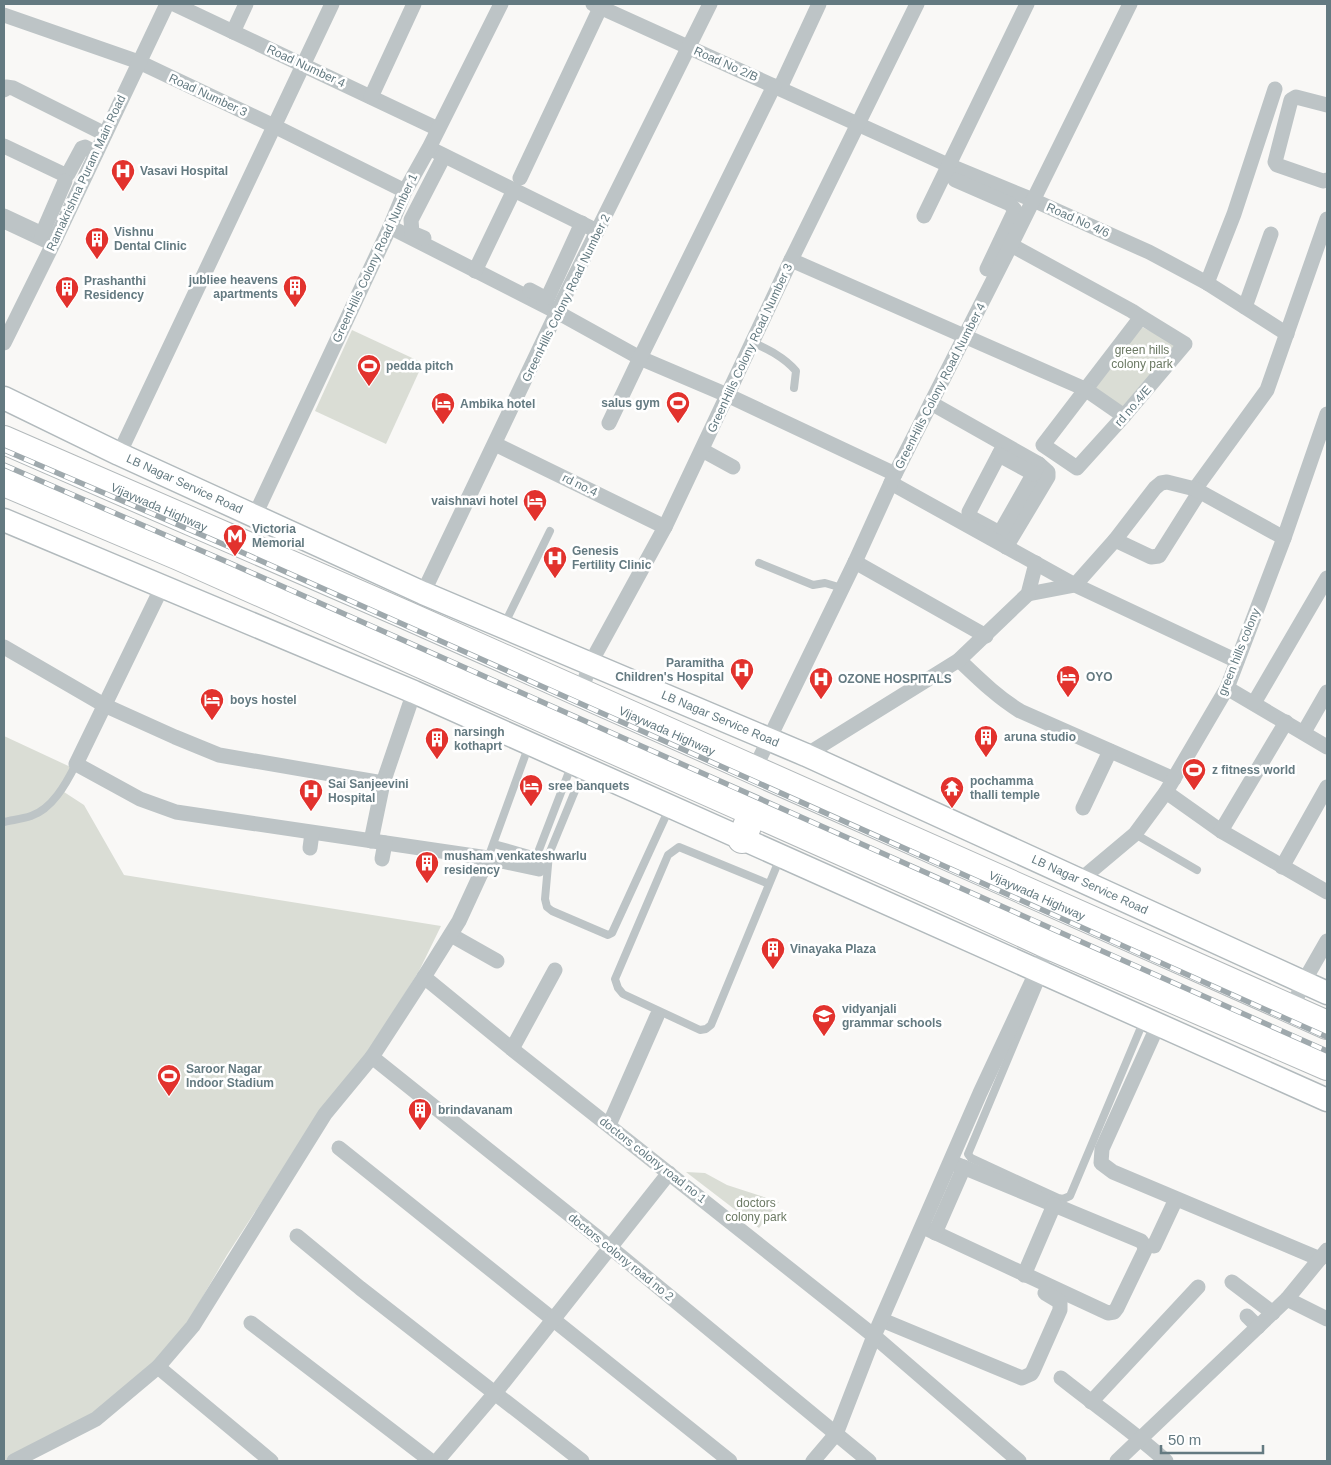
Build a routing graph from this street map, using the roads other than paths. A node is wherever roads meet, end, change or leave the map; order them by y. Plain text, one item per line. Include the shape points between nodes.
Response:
1 (167, 4) edge
2 (174, 4) edge
3 (246, 4) edge
4 (332, 4) edge
5 (414, 4) edge
6 (501, 4) edge
7 (710, 4) edge
8 (819, 4) edge
9 (917, 4) edge
10 (1027, 4) edge
11 (1130, 4) edge
12 (599, 5) edge
13 (4, 15) edge
14 (232, 32) junction
15 (689, 47) junction
16 (139, 62) junction
17 (303, 64) junction
18 (777, 87) junction
19 (1275, 89) dead end
20 (4, 90) edge
21 (371, 97) junction
22 (1327, 105) edge
23 (1269, 108) junction
24 (1286, 114) junction
25 (859, 124) junction
26 (274, 126) junction
27 (438, 129) junction
28 (105, 134) junction
29 (1258, 142) junction
30 (4, 146) edge
31 (429, 148) junction
32 (1278, 148) junction
33 (4, 152) edge
34 (96, 153) junction
35 (444, 156) junction
36 (948, 165) junction
37 (1327, 180) edge
38 (65, 181) junction
39 (966, 181) junction
40 (517, 184) junction
41 (79, 188) junction
42 (405, 191) junction
43 (1033, 200) junction
44 (4, 216) edge
45 (924, 216) dead end
46 (1327, 219) edge
47 (582, 223) junction
48 (1016, 223) junction
49 (4, 225) edge
50 (390, 227) junction
51 (598, 231) junction
52 (1271, 234) dead end
53 (49, 241) junction
54 (1011, 245) junction
55 (998, 259) junction
56 (791, 260) junction
57 (477, 267) junction
58 (984, 276) dead end
59 (1207, 283) junction
60 (1245, 307) junction
61 (557, 312) junction
62 (1141, 317) junction
63 (1287, 334) junction
64 (964, 337) junction
65 (752, 342) junction
66 (4, 343) edge
67 (640, 358) junction
68 (794, 388) dead end
69 (1085, 389) junction
70 (727, 395) junction
71 (4, 398) edge
72 (931, 403) junction
73 (1327, 414) edge
74 (1124, 416) junction
75 (609, 424) dead end
76 (4, 440) edge
77 (495, 444) junction
78 (702, 450) junction
79 (1002, 450) junction
80 (119, 454) junction
81 (733, 467) dead end
82 (1037, 469) junction
83 (893, 478) junction
84 (4, 482) edge
85 (1198, 490) junction
86 (254, 515) junction
87 (4, 520) edge
88 (665, 527) junction
89 (550, 531) dead end
90 (1284, 538) junction
91 (1116, 540) junction
92 (1006, 547) junction
93 (855, 562) junction
94 (759, 563) dead end
95 (1036, 563) junction
96 (1327, 578) edge
97 (1075, 584) junction
98 (162, 587) junction
99 (842, 588) junction
100 (423, 593) junction
101 (1028, 594) junction
102 (503, 626) junction
103 (986, 636) junction
104 (470, 644) junction
105 (4, 647) edge
106 (959, 660) junction
107 (1237, 661) junction
108 (590, 664) junction
109 (454, 679) junction
110 (1226, 688) junction
111 (414, 692) junction
112 (581, 692) junction
113 (1327, 692) edge
114 (1254, 704) junction
115 (104, 705) junction
116 (1286, 722) junction
117 (1304, 732) junction
118 (768, 740) junction
119 (530, 744) junction
120 (1327, 747) edge
121 (1110, 751) junction
122 (806, 755) junction
123 (76, 764) junction
124 (578, 766) junction
125 (754, 770) junction
126 (382, 783) junction
127 (1170, 786) junction
128 (1327, 788) edge
129 (670, 807) junction
130 (1083, 808) dead end
131 (754, 811) junction
132 (4, 822) edge
133 (1221, 831) junction
134 (1135, 834) junction
135 (742, 839) junction
136 (494, 844) junction
137 (378, 849) junction
138 (781, 856) junction
139 (488, 858) junction
140 (1282, 867) junction
141 (543, 870) junction
142 (1198, 870) dead end
143 (1079, 881) junction
144 (769, 884) junction
145 (1327, 892) edge
146 (451, 934) junction
147 (1327, 940) edge
148 (1049, 945) junction
149 (497, 961) dead end
150 (555, 970) dead end
151 (1040, 972) junction
152 (424, 977) junction
153 (1304, 983) junction
154 (1327, 993) edge
155 (1292, 1009) junction
156 (657, 1016) dead end
157 (1152, 1022) junction
158 (1327, 1025) edge
159 (512, 1049) junction
160 (372, 1056) junction
161 (1327, 1066) edge
162 (1327, 1100) edge
163 (608, 1125) junction
164 (339, 1148) dead end
165 (958, 1164) junction
166 (669, 1173) junction
167 (1176, 1199) junction
168 (1054, 1205) junction
169 (926, 1232) junction
170 (297, 1236) dead end
171 (1154, 1246) dead end
172 (611, 1248) junction
173 (1324, 1254) edge
174 (1024, 1275) junction
175 (1232, 1282) dead end
176 (1198, 1287) dead end
177 (1287, 1299) junction
178 (1273, 1312) junction
179 (1327, 1319) edge
180 (554, 1320) junction
181 (882, 1320) junction
182 (250, 1323) dead end
183 (874, 1336) junction
184 (158, 1367) junction
185 (1061, 1378) dead end
186 (495, 1393) junction
187 (1091, 1402) junction
188 (836, 1434) junction
189 (1140, 1438) junction
190 (14, 1461) edge
191 (271, 1461) edge
192 (431, 1461) edge
193 (437, 1461) edge
194 (582, 1461) edge
195 (730, 1461) edge
196 (813, 1461) edge
197 (868, 1461) edge
198 (1019, 1461) edge
199 (1117, 1461) edge
200 (1166, 1461) edge

1 - 16 street, Ramakrishna Puram Main Road
2 - 14 street, Road Number 4
3 - 14 street
4 - 17 street
5 - 21 street
6 - 27 street, GreenHills Colony Road Number 1
7 - 15 street, GreenHills Colony Road Number 2
8 - 18 street
9 - 25 street, GreenHills Colony Road Number 3
10 - 36 street
11 - 43 street, GreenHills Colony Road Number 4
12 - 15 street, Road No 2/B
12 - 40 street
13 - 16 street, Road Number 3
14 - 17 street, Road Number 4
15 - 18 street, Road No 2/B
15 - 51 street, GreenHills Colony Road Number 2
16 - 26 street, Road Number 3
16 - 28 street, Ramakrishna Puram Main Road
17 - 21 street, Road Number 4
17 - 26 street
18 - 25 street, Road No 2/B
18 - 67 street
19 - 23 street
20 - 28 street via 13,88
21 - 27 street, Road Number 4
22 - 24 street via 1296,97 1288,104
23 - 24 street
23 - 29 street
24 - 32 street
25 - 36 street, Road No 4/6
25 - 56 street, GreenHills Colony Road Number 3
26 - 42 street, Road Number 3
26 - 80 street
27 - 31 street, GreenHills Colony Road Number 1
28 - 34 street, Ramakrishna Puram Main Road
29 - 32 street
29 - 59 street
30 - 34 street via 65,175 82,148
31 - 35 street
31 - 42 street, GreenHills Colony Road Number 1
32 - 37 street via 1275,162 1278,165
33 - 38 street
34 - 41 street, Ramakrishna Puram Main Road
35 - 40 street
35 - 57 street via 411,220 412,233
36 - 39 street, Road No 4/6
36 - 45 street
38 - 41 street
38 - 53 street
39 - 43 street, Road No 4/6
39 - 48 street via 1014,207
40 - 47 street
40 - 57 street
41 - 53 street, Ramakrishna Puram Main Road
42 - 50 street, GreenHills Colony Road Number 1
43 - 48 street, GreenHills Colony Road Number 4
43 - 59 street, Road No 4/6 via 1149,252
44 - 53 street
46 - 63 street
47 - 51 street
47 - 57 street via 548,297
48 - 54 street, GreenHills Colony Road Number 4
48 - 55 street
49 - 53 lane
50 - 57 street
50 - 86 street, GreenHills Colony Road Number 1
51 - 61 street, GreenHills Colony Road Number 2
52 - 60 street
53 - 66 street, Ramakrishna Puram Main Road
54 - 55 street, GreenHills Colony Road Number 4
54 - 62 street
55 - 58 street
55 - 64 street, GreenHills Colony Road Number 4
56 - 64 street
56 - 65 street, GreenHills Colony Road Number 3
57 - 61 street
59 - 60 street, Road No 4/6
60 - 63 street, Road No 4/6
61 - 67 street
61 - 77 street, GreenHills Colony Road Number 2
62 - 69 street
62 - 74 street, rd no.4/E via 1185,344
63 - 85 street via 1268,390
64 - 69 street
64 - 72 street, GreenHills Colony Road Number 4
65 - 68 lane via 790,363 796,371
65 - 70 street, GreenHills Colony Road Number 3
67 - 70 street
67 - 75 street
69 - 74 street
69 - 74 street, rd no.4/E via 1043,445 1061,458 1077,468
70 - 78 street, GreenHills Colony Road Number 3
70 - 83 street
71 - 80 street, LB Nagar Service Road
72 - 79 street
72 - 83 street, GreenHills Colony Road Number 4
73 - 90 street, green hills colony
76 - 104 highway, Vijaywada Highway
77 - 88 street, rd no.4
77 - 100 street, GreenHills Colony Road Number 2
78 - 81 street
78 - 88 street, GreenHills Colony Road Number 3
79 - 82 street
79 - 82 street via 969,512 972,518 1000,533
80 - 86 street, LB Nagar Service Road
82 - 92 street via 1048,472 1048,477
83 - 92 street
83 - 93 street, GreenHills Colony Road Number 4
84 - 109 highway
85 - 90 street
85 - 91 street via 1161,483
85 - 91 street via 1159,556 1151,557
86 - 100 street, LB Nagar Service Road
87 - 98 street
88 - 108 street, GreenHills Colony Road Number 3
89 - 102 lane
90 - 107 street, green hills colony
91 - 97 street
92 - 95 street
93 - 99 street, GreenHills Colony Road Number 4
93 - 103 street
94 - 99 lane via 812,585 826,583
95 - 97 street
95 - 101 street
96 - 114 street
97 - 101 street
97 - 107 street
98 - 111 street
98 - 115 street
99 - 118 street, GreenHills Colony Road Number 4
100 - 102 street, LB Nagar Service Road
101 - 103 street
102 - 108 street, LB Nagar Service Road
103 - 106 street
104 - 109 highway
104 - 112 highway, Vijaywada Highway
105 - 115 street
106 - 121 street via 1020,711
106 - 122 street
107 - 110 street, green hills colony
108 - 112 street, GreenHills Colony Road Number 3
108 - 118 street, LB Nagar Service Road
109 - 131 highway
110 - 114 street
110 - 127 street, green hills colony
111 - 119 street
111 - 126 street
112 - 125 highway, Vijaywada Highway
113 - 117 street
114 - 116 street
115 - 123 street
115 - 126 street via 219,755
116 - 117 street
116 - 133 street
117 - 120 street
118 - 122 street, LB Nagar Service Road
118 - 125 street, GreenHills Colony Road Number 4
119 - 124 street
119 - 136 lane
121 - 127 street
121 - 130 street
122 - 143 street, LB Nagar Service Road
123 - 132 lane via 67,781 42,810
123 - 137 street via 140,799 176,812 282,835
124 - 129 street
124 - 136 lane via 537,855
124 - 141 lane
125 - 155 highway, Vijaywada Highway
126 - 137 street
127 - 133 street
127 - 134 street, green hills colony
128 - 140 street
129 - 135 street
129 - 141 lane via 614,930 608,935 552,911 545,899
131 - 135 highway
131 - 148 highway
133 - 140 street
134 - 142 lane
134 - 143 street, green hills colony
135 - 138 street
136 - 139 lane
137 - 139 street
138 - 144 lane
138 - 151 street
139 - 141 street
139 - 146 street
140 - 145 street
143 - 153 street, LB Nagar Service Road
144 - 144 lane via 706,1029 700,1030 623,994 618,988 615,979 668,855 676,848
146 - 149 street
146 - 152 street
147 - 153 street
148 - 151 street
148 - 161 highway
150 - 159 street
151 - 157 street
151 - 157 lane via 968,1154 1058,1198 1070,1196
151 - 165 street
152 - 159 street, doctors colony road no 1
152 - 160 street
153 - 154 street, LB Nagar Service Road
153 - 155 street
155 - 158 highway, Vijaywada Highway
156 - 163 street
157 - 162 street
157 - 167 street via 1102,1148 1101,1163 1113,1172
159 - 163 street, doctors colony road no 1
160 - 172 street, doctors colony road no 2
160 - 184 street via 325,1114 193,1326
163 - 166 street, doctors colony road no 1
164 - 180 street
165 - 168 street
165 - 169 street
166 - 172 street
166 - 183 street, doctors colony road no 1
167 - 171 street
167 - 173 street
168 - 174 street
168 - 174 street via 1141,1241 1145,1250 1114,1312 1108,1313
169 - 174 street
169 - 181 street
169 - 181 street via 1060,1302 1060,1310 1034,1371 1026,1377 1017,1377
170 - 186 street
172 - 180 street
172 - 188 street, doctors colony road no 2
173 - 177 street
175 - 178 street
176 - 187 street
177 - 178 street
177 - 179 street
178 - 189 street via 1253,1321
180 - 186 street
180 - 195 street
181 - 183 street
182 - 192 street
183 - 188 street
183 - 198 street, doctors colony road no 1
184 - 190 street via 96,1420
184 - 191 street
185 - 187 street
186 - 193 street
186 - 194 street
187 - 189 street
188 - 196 street
188 - 197 street, doctors colony road no 2
189 - 199 street
189 - 200 street

